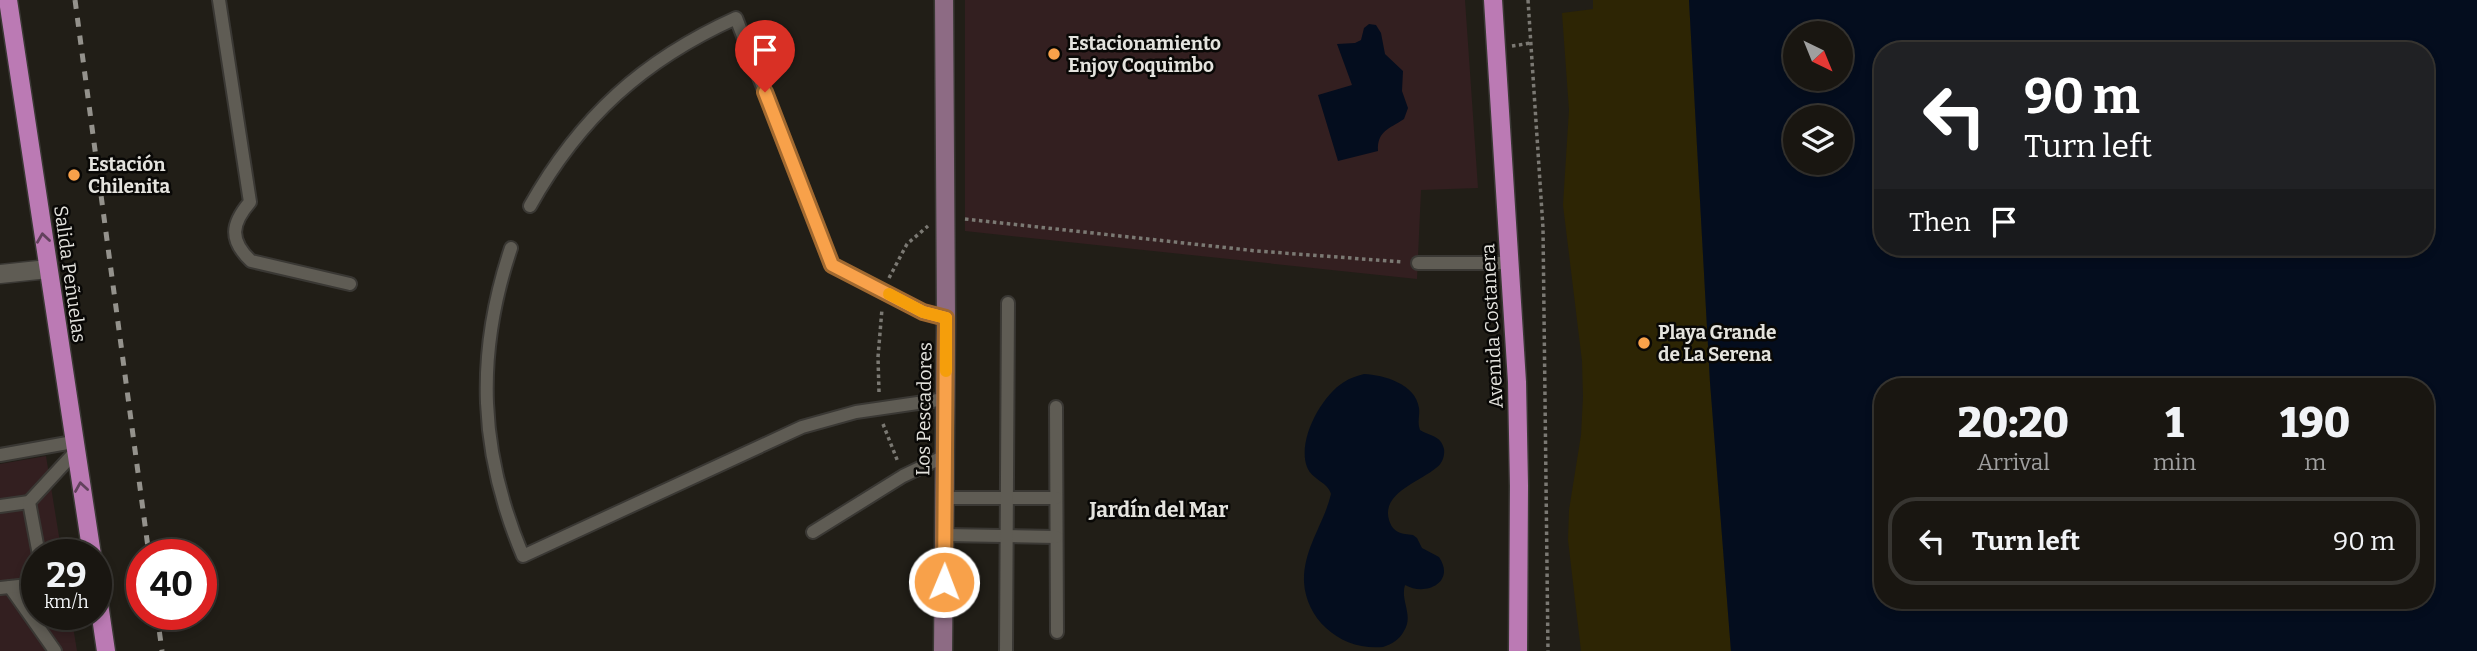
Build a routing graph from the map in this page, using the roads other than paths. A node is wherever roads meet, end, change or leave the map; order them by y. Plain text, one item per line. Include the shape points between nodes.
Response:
1 (8, 0) edge
2 (219, 0) edge
3 (944, 0) edge
4 (1493, 0) edge
5 (530, 206) dead end
6 (512, 248) dead end
7 (1418, 263) road end
8 (1510, 263) junction
9 (48, 269) junction
10 (0, 274) edge
11 (350, 284) dead end
12 (1008, 303) dead end
13 (946, 318) junction
14 (945, 399) junction
15 (1056, 407) dead end
16 (74, 447) junction
17 (0, 456) edge
18 (945, 457) junction
19 (944, 498) junction
20 (1056, 498) junction
21 (1007, 499) junction
22 (29, 502) junction
23 (0, 506) edge
24 (813, 532) dead end
25 (944, 535) junction
26 (1006, 537) junction
27 (1056, 537) junction
28 (36, 539) edge
29 (89, 539) edge
30 (5, 587) edge
31 (102, 630) edge
32 (1057, 632) dead end
33 (55, 651) edge
34 (106, 651) edge
35 (943, 651) edge
36 (1006, 651) edge
37 (1518, 651) edge

9 -> 1 main road, Salida Peñuelas
2 - 11 lane via 250,202 236,221 237,242 251,261
3 - 13 street, Los Pescadores
4 - 8 main road, Avenida Costanera
5 - 13 lane via 565,150 608,101 657,61 736,18 832,265 923,312
6 - 14 lane via 491,323 487,414 497,482 523,556 802,427
7 - 8 lane
8 - 37 main road, Avenida Costanera via 1519,469
9 - 10 street
9 - 16 main road, Salida Peñuelas
12 - 21 lane
13 - 14 street, Los Pescadores
14 - 18 street, Los Pescadores
15 - 20 lane
16 - 17 lane
16 - 22 lane
29 -> 16 main road, Salida Peñuelas
18 - 19 street, Los Pescadores
18 - 24 lane via 903,476
19 - 21 lane
19 - 25 street, Los Pescadores
20 - 21 lane
20 - 27 lane
21 - 26 lane
22 - 23 lane
22 - 28 lane
25 - 26 lane
25 - 35 street, Los Pescadores
26 - 27 lane
26 - 36 lane
27 - 32 lane
30 - 33 lane
31 - 34 main road

